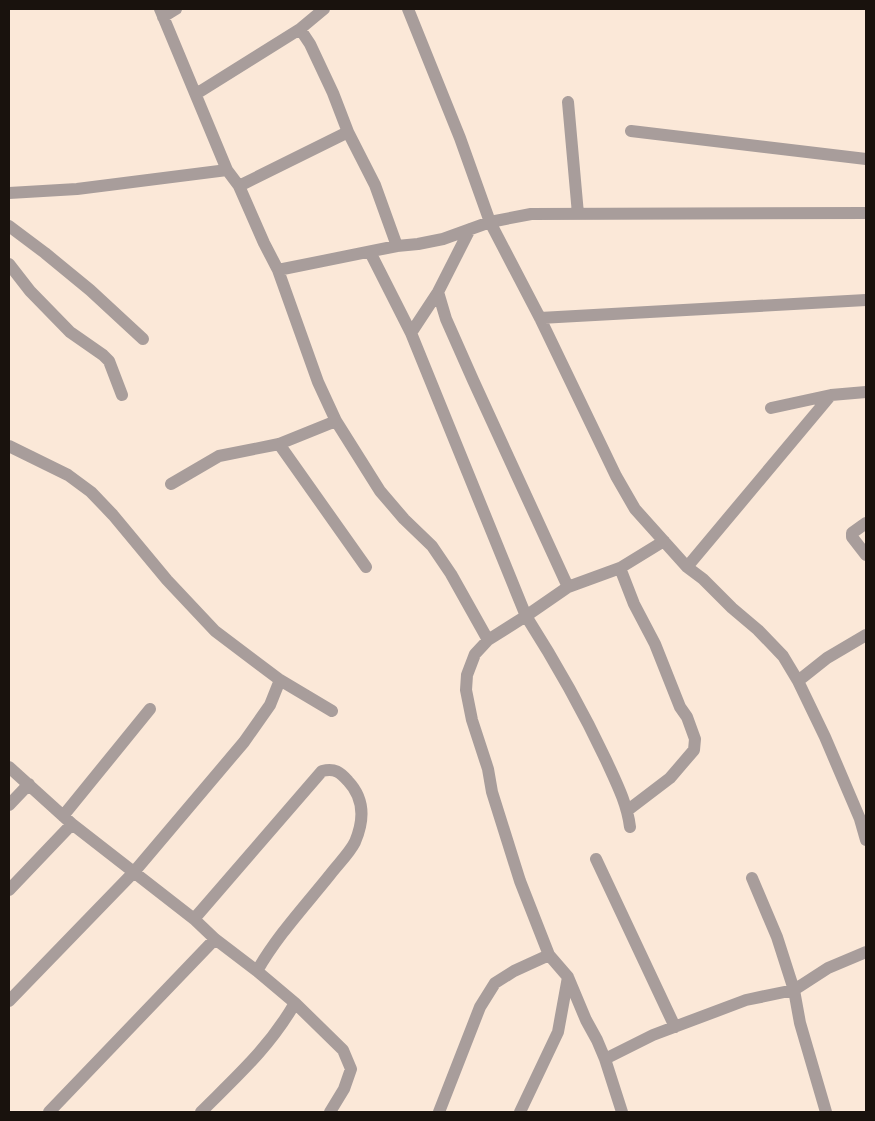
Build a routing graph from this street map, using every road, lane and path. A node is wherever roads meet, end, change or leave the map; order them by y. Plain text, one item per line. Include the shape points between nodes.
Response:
1 (176, 9) edge
2 (324, 9) edge
3 (408, 9) edge
4 (162, 13) edge
5 (300, 30) junction
6 (196, 94) junction
7 (568, 102) dead end
8 (632, 131) dead end
9 (348, 132) junction
10 (866, 159) edge
11 (227, 170) junction
12 (239, 186) junction
13 (9, 193) edge
14 (866, 213) edge
15 (578, 214) junction
16 (490, 222) junction
17 (9, 226) edge
18 (470, 229) junction
19 (397, 246) junction
20 (370, 252) junction
21 (9, 264) edge
22 (278, 270) junction
23 (438, 292) junction
24 (866, 300) edge
25 (540, 318) junction
26 (411, 333) junction
27 (143, 338) dead end
28 (866, 392) edge
29 (122, 395) dead end
30 (831, 395) junction
31 (771, 408) dead end
32 (336, 421) junction
33 (279, 444) junction
34 (9, 446) edge
35 (171, 484) dead end
36 (866, 523) edge
37 (664, 541) junction
38 (866, 555) edge
39 (366, 567) dead end
40 (687, 567) junction
41 (620, 568) junction
42 (568, 587) junction
43 (526, 616) junction
44 (866, 635) edge
45 (488, 640) junction
46 (280, 680) junction
47 (798, 681) junction
48 (150, 709) dead end
49 (332, 711) dead end
50 (9, 767) edge
51 (28, 784) junction
52 (9, 805) edge
53 (628, 810) junction
54 (863, 818) edge
55 (67, 820) junction
56 (630, 828) dead end
57 (866, 840) edge
58 (596, 859) dead end
59 (134, 872) junction
60 (752, 878) dead end
61 (9, 890) edge
62 (194, 919) junction
63 (215, 939) junction
64 (866, 952) edge
65 (549, 955) junction
66 (257, 971) junction
67 (568, 977) junction
68 (794, 990) junction
69 (9, 1001) edge
70 (295, 1003) junction
71 (675, 1027) junction
72 (605, 1059) junction
73 (49, 1112) edge
74 (201, 1112) edge
75 (330, 1112) edge
76 (439, 1112) edge
77 (520, 1112) edge
78 (622, 1112) edge
79 (826, 1112) edge

1 - 4 street
2 - 5 street
3 - 16 street
4 - 6 street
5 - 6 street
5 - 9 street via 310,44
6 - 11 street
7 - 15 street
8 - 10 street
9 - 12 street
9 - 19 street via 375,185
11 - 12 street
11 - 13 street via 77,189
12 - 22 street
14 - 15 street
15 - 16 street via 531,214
16 - 18 street
16 - 25 street
17 - 27 street via 90,290
18 - 19 street via 418,244
18 - 23 street
19 - 20 street
20 - 22 street
20 - 26 street
21 - 29 street via 70,332 103,355
22 - 32 street via 318,382
23 - 26 street
23 - 42 street via 446,319
24 - 25 street
25 - 37 street via 616,476 635,509
26 - 43 street
28 - 30 street
30 - 31 street
30 - 40 street
32 - 33 street
32 - 45 street via 380,492 432,546
33 - 35 street via 220,456
33 - 39 street
34 - 46 street via 68,475 91,492 215,631
36 - 38 street via 852,533 852,537
37 - 40 street
37 - 41 street
40 - 47 street via 758,630 783,656
41 - 42 street
41 - 53 street via 695,739 694,750 670,778
42 - 43 street
43 - 45 street
43 - 53 street via 566,679
44 - 47 street
45 - 65 street via 474,654 466,690 506,837
46 - 49 street
46 - 59 street via 270,705 244,742
47 - 54 street
48 - 55 street
50 - 51 street
51 - 52 street
51 - 55 street
53 - 56 street
54 - 57 street
55 - 59 street
55 - 61 street
58 - 71 street
59 - 62 street
59 - 69 street
60 - 68 street via 777,937
62 - 63 street
62 - 66 street via 322,771 338,771 351,784 362,812 354,843 269,950
63 - 66 street
63 - 73 street
64 - 68 street via 828,968
65 - 67 street
65 - 76 street via 495,983 480,1007
66 - 70 street
67 - 72 street
67 - 77 street via 558,1032
68 - 71 street via 746,1000
68 - 79 street via 800,1023
70 - 74 street via 261,1053
70 - 75 street via 343,1050 351,1069
71 - 72 street
72 - 78 street

